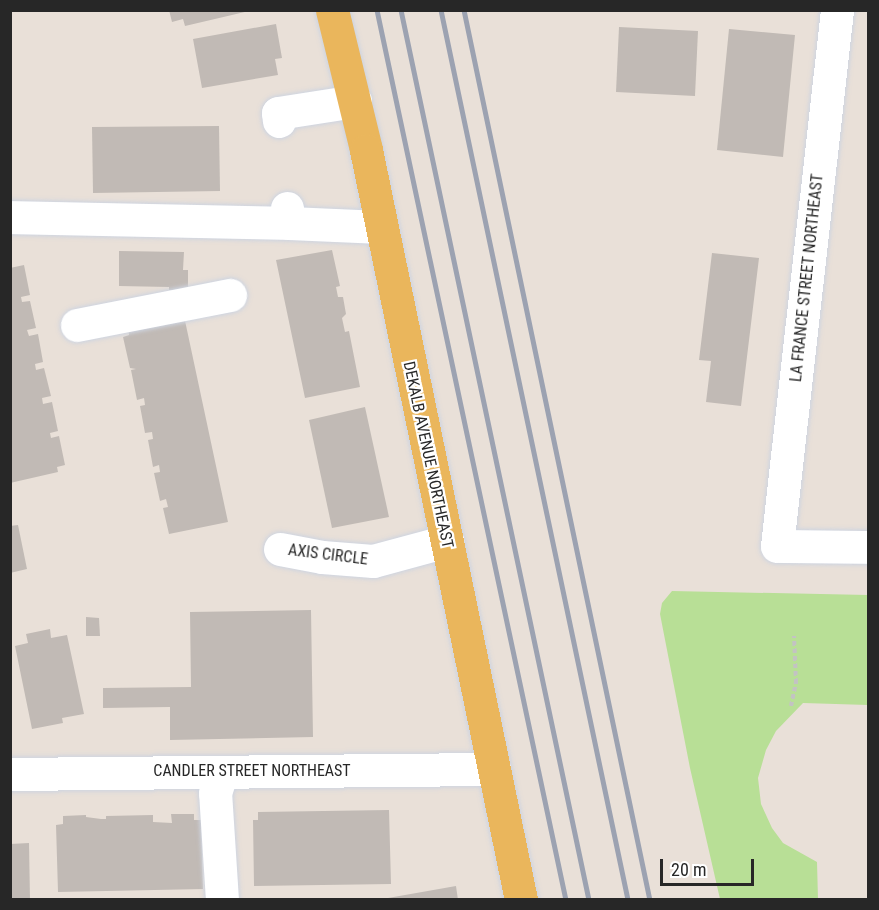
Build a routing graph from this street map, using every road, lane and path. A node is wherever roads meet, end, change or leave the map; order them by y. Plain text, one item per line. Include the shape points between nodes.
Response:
1 (332, 10) edge
2 (837, 10) edge
3 (355, 101) junction
4 (279, 121) dead end
5 (10, 217) edge
6 (381, 227) junction
7 (230, 295) dead end
8 (77, 325) dead end
9 (447, 541) junction
10 (868, 547) edge
11 (280, 549) dead end
12 (794, 636) dead end
13 (791, 706) dead end
14 (494, 769) junction
15 (229, 772) junction
16 (10, 774) edge
17 (222, 900) edge
18 (237, 900) edge
19 (521, 900) edge

1 - 3 main road, DEKALB AVENUE NORTHEAST
2 - 10 street, LA FRANCE STREET NORTHEAST via 777,546
3 - 4 street via 278,113
3 - 6 main road, DEKALB AVENUE NORTHEAST
5 - 6 street via 288,215
6 - 9 main road, DEKALB AVENUE NORTHEAST
7 - 8 street
9 - 11 street, AXIS CIRCLE via 373,561
9 - 14 main road, DEKALB AVENUE NORTHEAST
12 - 13 path via 796,683
14 - 15 street, CANDLER STREET NORTHEAST
14 - 19 main road, DEKALB AVENUE NORTHEAST
15 - 16 street, CANDLER STREET NORTHEAST
15 - 17 street via 215,793
15 - 18 street

